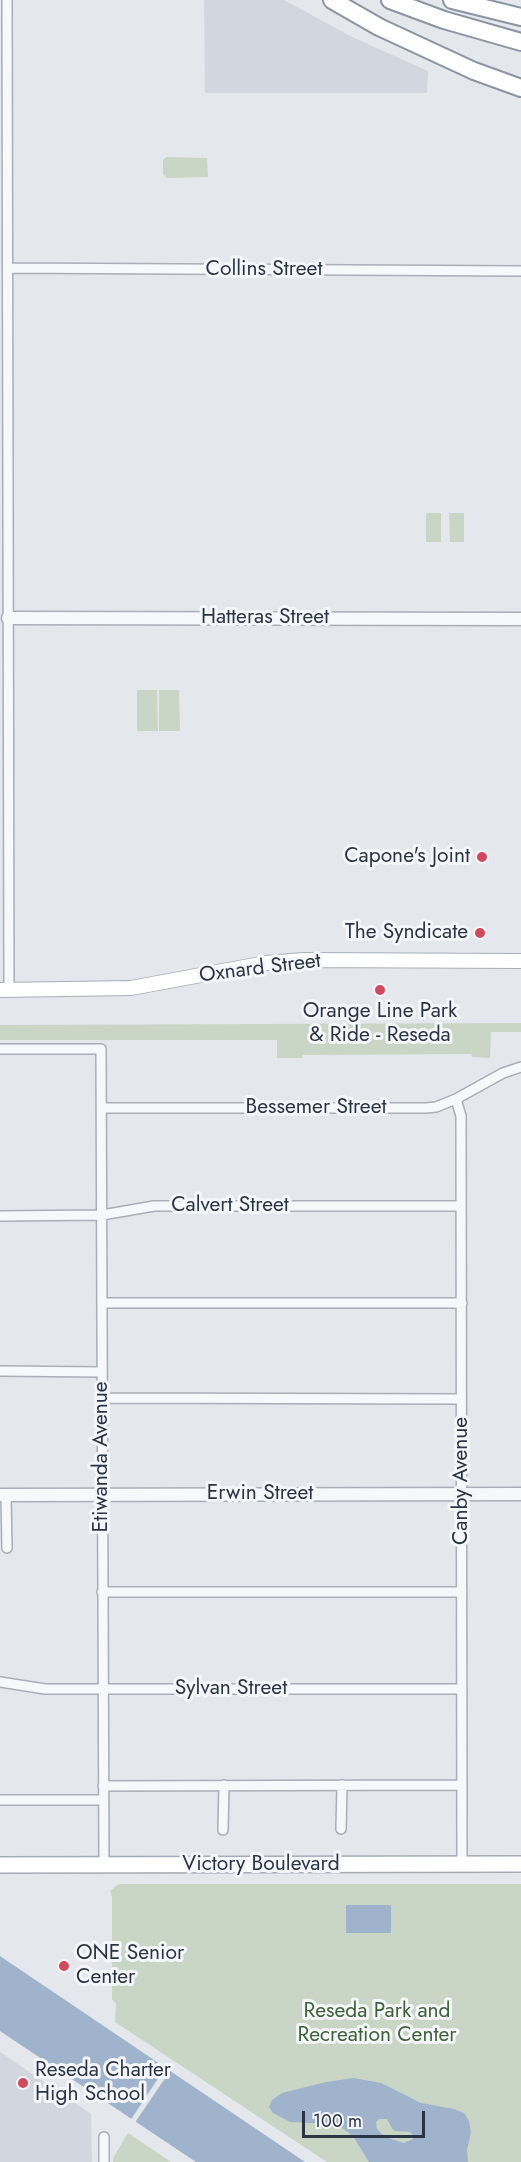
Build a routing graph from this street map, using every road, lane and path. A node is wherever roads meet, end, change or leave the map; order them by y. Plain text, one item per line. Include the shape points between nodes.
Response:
1 (7, 0) edge
2 (332, 0) edge
3 (390, 0) edge
4 (452, 0) edge
5 (521, 17) edge
6 (521, 42) edge
7 (521, 88) edge
8 (8, 268) junction
9 (521, 271) edge
10 (8, 618) junction
11 (521, 619) edge
12 (521, 961) edge
13 (4, 990) edge
14 (0, 1049) edge
15 (521, 1067) edge
16 (456, 1099) junction
17 (102, 1108) junction
18 (461, 1206) junction
19 (102, 1215) junction
20 (0, 1216) edge
21 (102, 1303) junction
22 (462, 1303) junction
23 (0, 1371) edge
24 (102, 1372) junction
25 (102, 1398) junction
26 (461, 1399) junction
27 (103, 1494) junction
28 (462, 1494) junction
29 (521, 1494) edge
30 (3, 1495) edge
31 (7, 1548) dead end
32 (102, 1592) junction
33 (462, 1592) junction
34 (0, 1682) edge
35 (103, 1689) junction
36 (462, 1689) junction
37 (224, 1785) junction
38 (342, 1785) junction
39 (462, 1785) junction
40 (103, 1786) junction
41 (0, 1800) edge
42 (103, 1800) junction
43 (341, 1829) dead end
44 (224, 1830) dead end
45 (462, 1864) junction
46 (521, 1864) edge
47 (0, 1865) edge
48 (104, 1865) junction
49 (104, 2137) dead end
50 (104, 2162) edge

1 - 8 street
2 - 7 highway via 453,62
3 - 6 highway
4 - 5 highway
8 - 9 street, Collins Street
8 - 10 street
10 - 11 street, Hatteras Street
10 - 13 street
12 - 13 main road, Oxnard Street via 314,959 266,963 131,988
14 - 17 street, Etiwanda Avenue via 101,1049
15 - 16 street, Bessemer Street via 502,1072
16 - 17 street, Bessemer Street via 426,1108
16 - 18 street, Canby Avenue via 461,1116
17 - 19 street, Etiwanda Avenue
18 - 19 street, Calvert Street via 154,1206
18 - 22 street, Canby Avenue
19 - 20 street, Calvert Street
19 - 21 street, Etiwanda Avenue
21 - 22 street
21 - 24 street, Etiwanda Avenue
22 - 26 street, Canby Avenue
23 - 24 street
24 - 25 street, Etiwanda Avenue
25 - 26 street
25 - 27 street, Etiwanda Avenue
26 - 28 street, Canby Avenue
27 - 28 street, Erwin Street
27 - 30 street, Erwin Street
27 - 32 street, Etiwanda Avenue
28 - 29 street, Erwin Street
28 - 33 street, Canby Avenue
30 - 31 street
32 - 33 street
32 - 35 street, Etiwanda Avenue
33 - 36 street, Canby Avenue
34 - 35 street, Sylvan Street via 45,1689
35 - 36 street, Sylvan Street
35 - 40 street, Etiwanda Avenue
36 - 39 street, Canby Avenue
37 - 38 street
37 - 40 street
37 - 44 street
38 - 39 street
38 - 43 street
39 - 45 street, Canby Avenue
40 - 42 street, Etiwanda Avenue
41 - 42 street
42 - 48 street, Etiwanda Avenue
45 - 46 main road, Victory Boulevard
45 - 48 main road, Victory Boulevard
47 - 48 main road, Victory Boulevard
49 - 50 street

